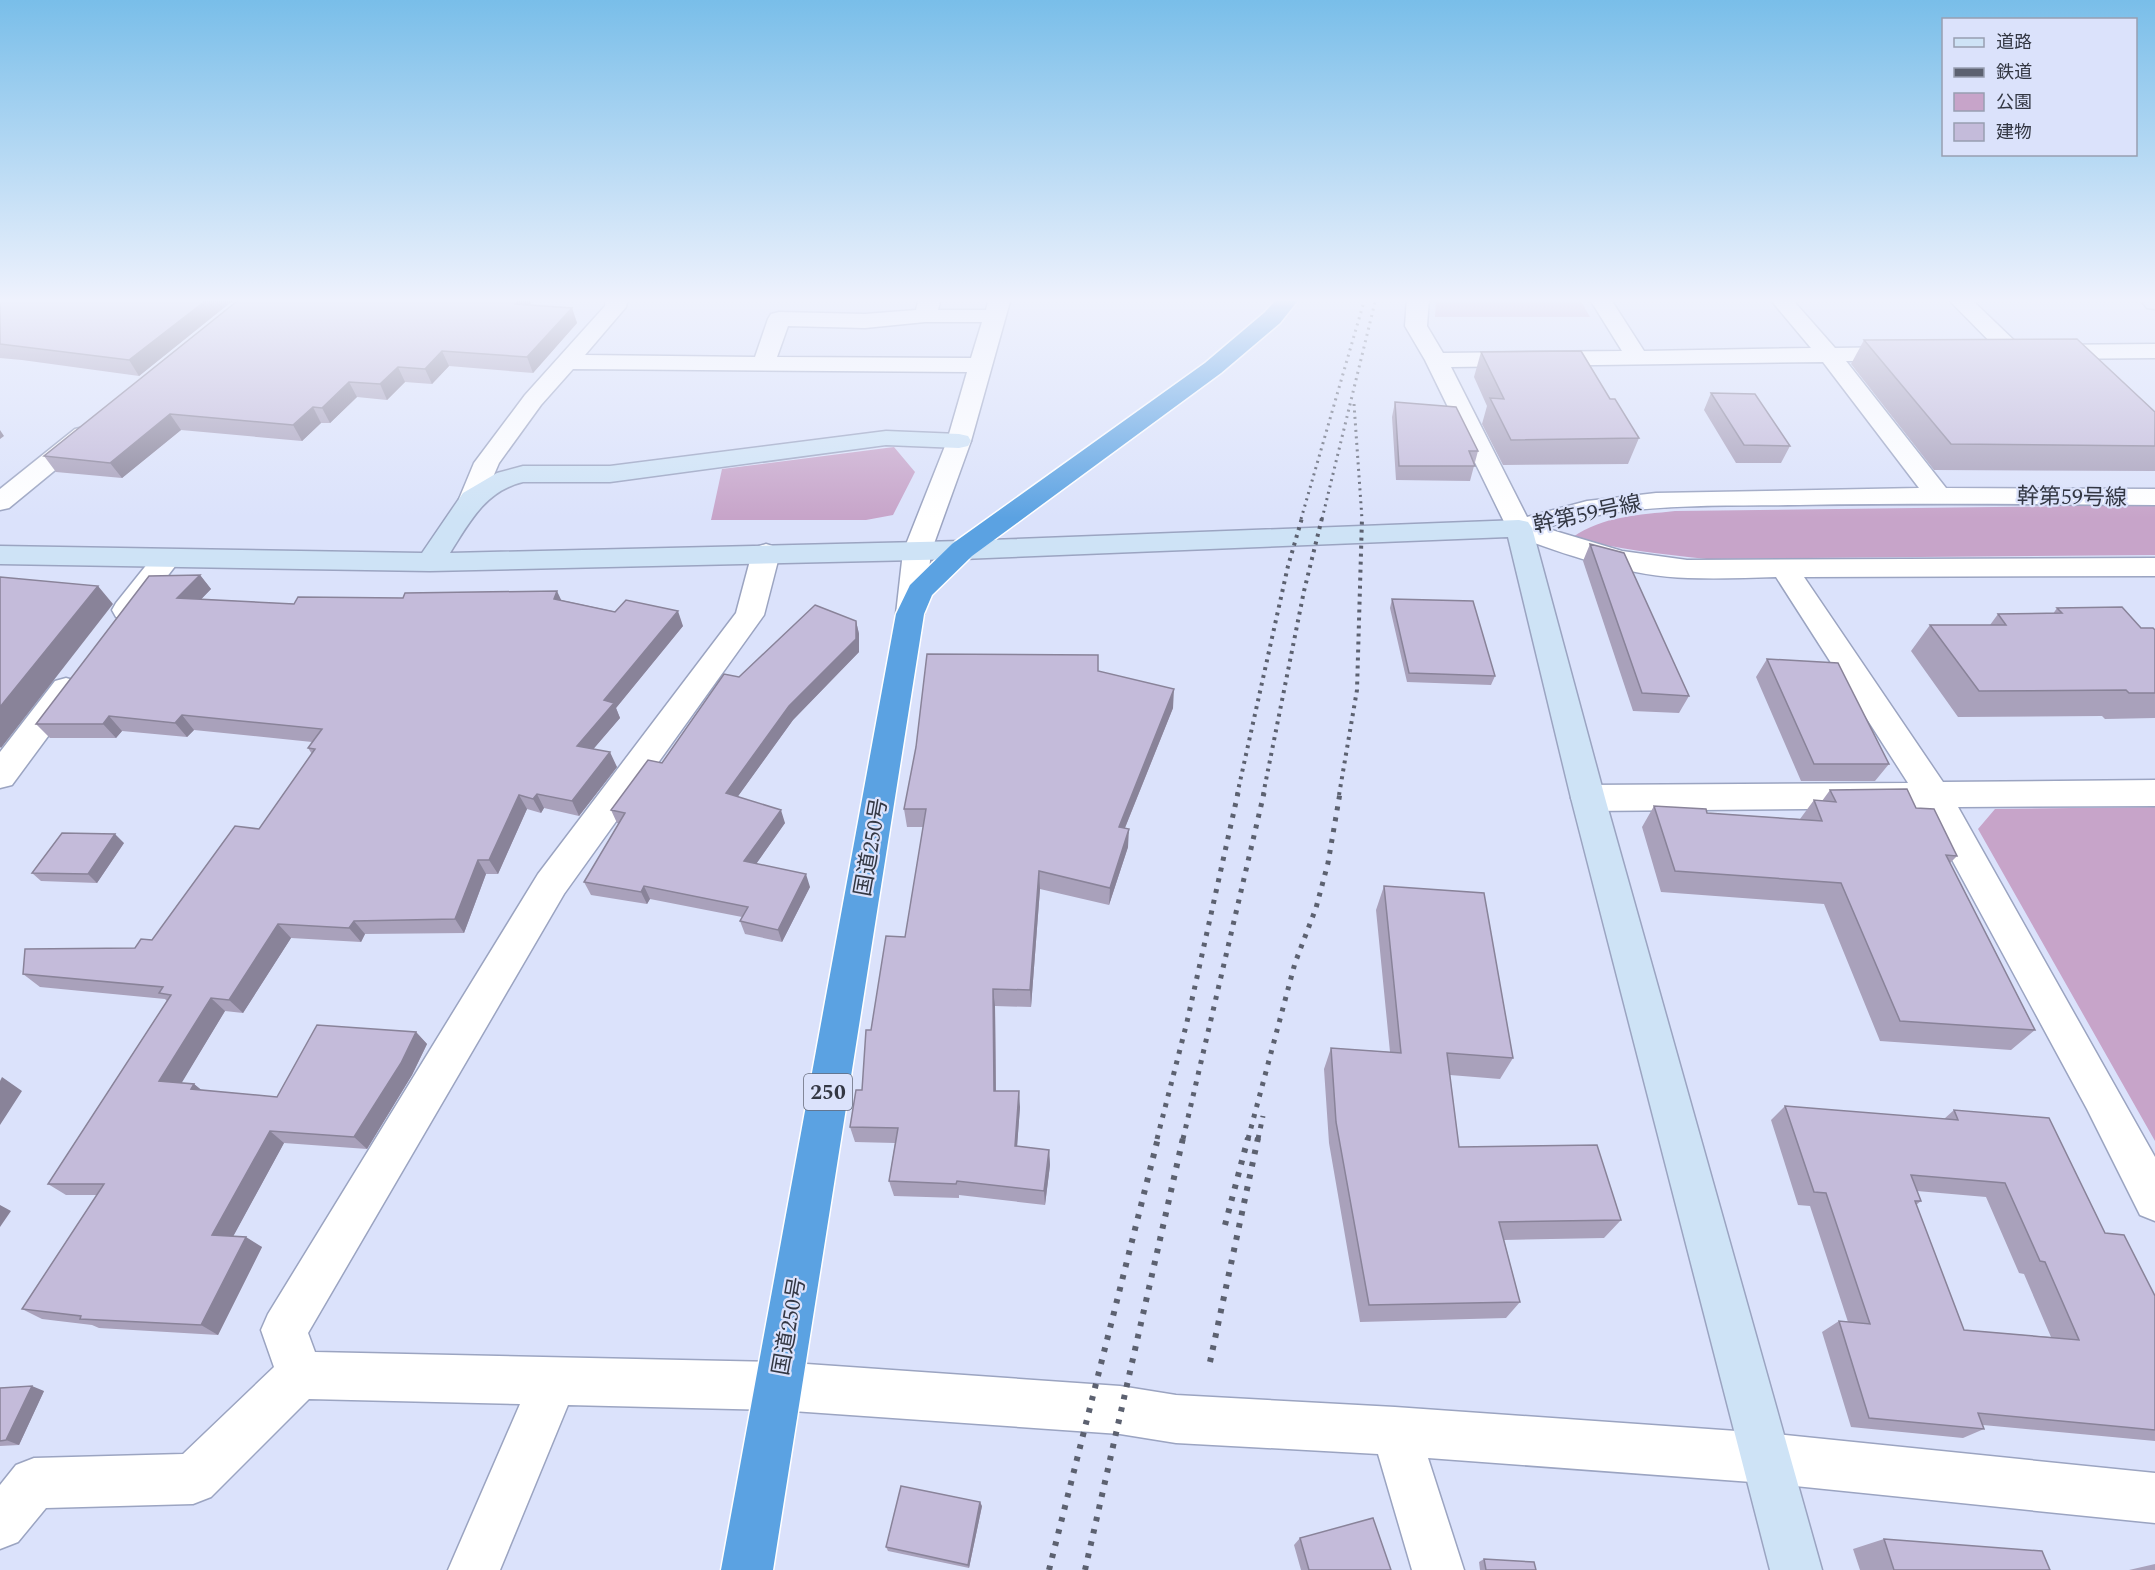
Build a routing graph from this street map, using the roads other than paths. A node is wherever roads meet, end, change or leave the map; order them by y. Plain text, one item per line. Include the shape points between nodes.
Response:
1 (558, 371) edge
2 (979, 371) edge
3 (1208, 371) edge
4 (1442, 371) edge
5 (1842, 371) edge
6 (100, 422) edge
7 (959, 441) junction
8 (1937, 495) junction
9 (2155, 497) edge
10 (472, 499) junction
11 (0, 502) edge
12 (1519, 528) junction
13 (962, 550) junction
14 (917, 552) junction
15 (766, 553) junction
16 (0, 555) edge
17 (166, 560) junction
18 (430, 562) junction
19 (2155, 567) edge
20 (1785, 570) junction
21 (910, 614) junction
22 (111, 630) edge
23 (83, 667) edge
24 (0, 777) edge
25 (2155, 792) edge
26 (1934, 795) junction
27 (1588, 798) junction
28 (2155, 1200) edge
29 (300, 1375) junction
30 (555, 1382) junction
31 (778, 1386) junction
32 (1395, 1431) junction
33 (1765, 1458) junction
34 (2155, 1498) edge
35 (0, 1524) edge
36 (474, 1570) edge
37 (747, 1570) edge
38 (1438, 1570) edge
39 (1796, 1570) edge

1 - 10 street via 487,463
2 - 7 street
3 - 13 highway, 国道250号 / 250
4 - 12 street
5 - 8 street
6 - 11 street
7 - 10 street via 886,438 610,474 523,474 506,478
7 - 14 street
8 - 9 street, 幹第59号線
8 - 12 street, 幹第59号線 via 1651,499 1550,516
10 - 18 street
12 - 13 street
12 - 20 street, 幹第59号線 via 1615,560 1653,566
12 - 27 street
13 - 14 street
13 - 21 highway, 国道250号 / 250 via 920,591
14 - 15 street
14 - 21 street
15 - 18 street
15 - 29 street via 750,615 551,884 284,1330
16 - 17 street
17 - 18 street
17 - 22 street
19 - 20 street, 幹第59号線
20 - 26 street
21 - 31 highway, 国道250号 / 250
23 - 24 street
25 - 26 street
26 - 27 street
26 - 28 street
27 - 33 street
29 - 30 street
29 - 35 street via 193,1479 34,1483
30 - 31 street
30 - 36 street
31 - 32 street via 1120,1410 1176,1419
31 - 37 highway, 国道250号 / 250
32 - 33 street
32 - 38 street
33 - 34 street
33 - 39 street

